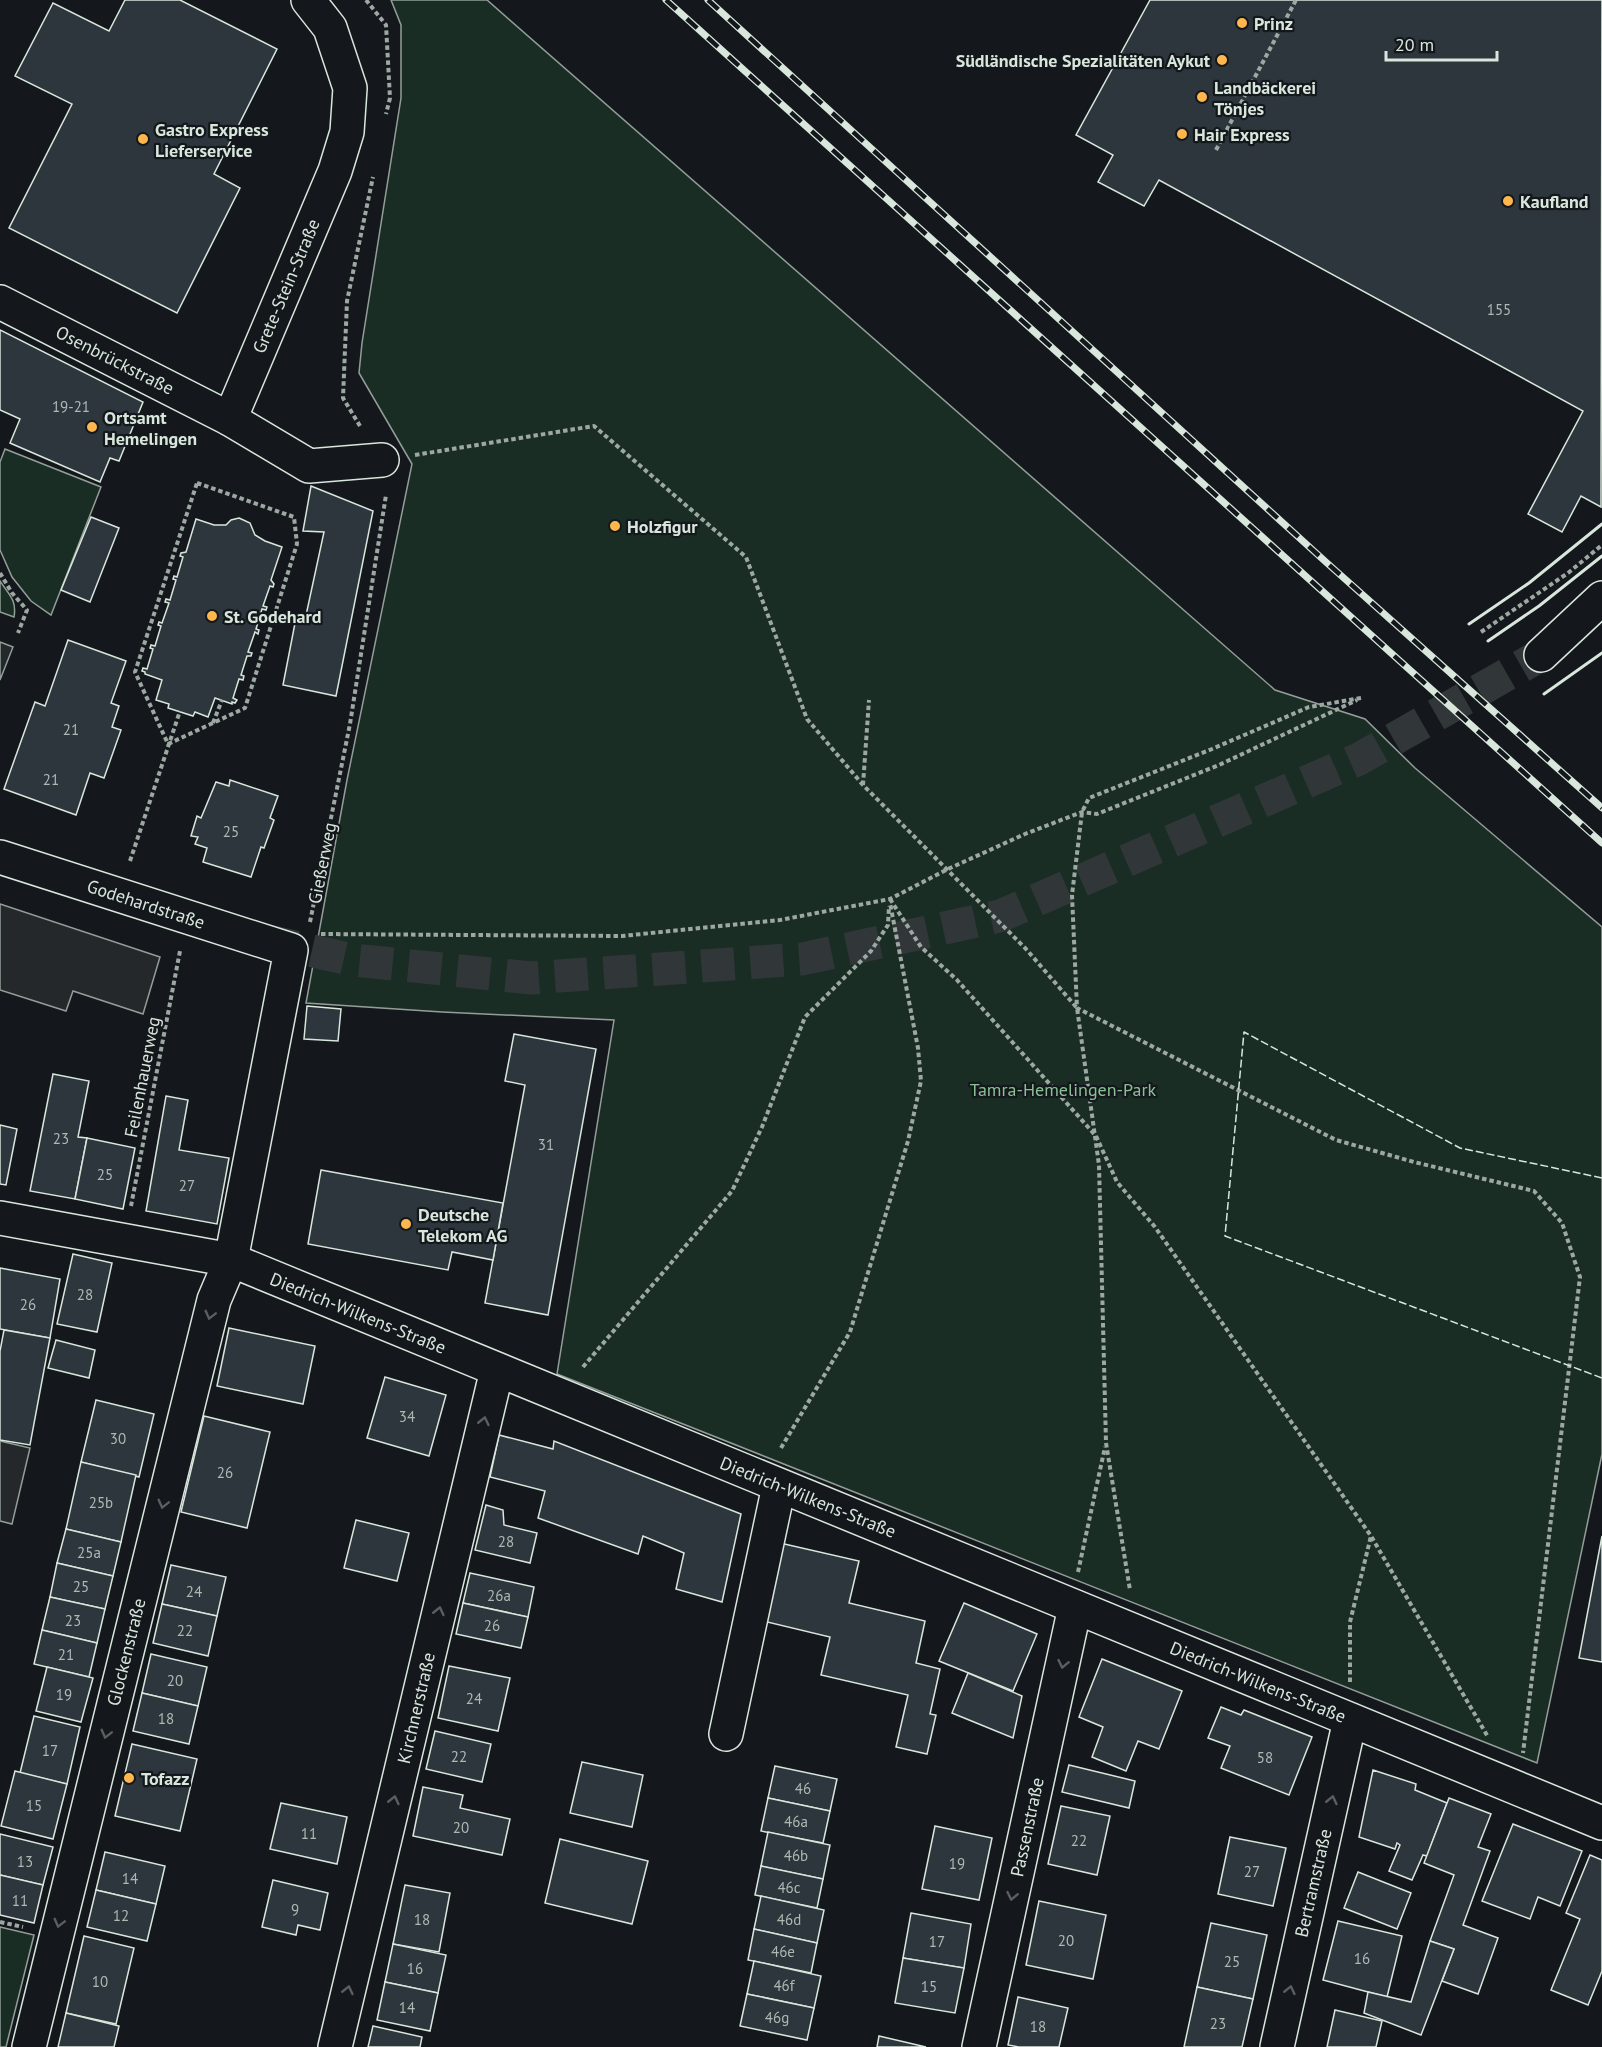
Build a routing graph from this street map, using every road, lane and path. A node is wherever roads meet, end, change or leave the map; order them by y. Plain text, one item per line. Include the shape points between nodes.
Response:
1 (308, 0) edge
2 (366, 0) edge
3 (1296, 0) edge
4 (385, 120) dead end
5 (1216, 150) dead end
6 (373, 177) dead end
7 (0, 302) edge
8 (230, 419) junction
9 (382, 460) junction
10 (1602, 545) edge
11 (0, 573) edge
12 (1602, 598) edge
13 (1602, 614) edge
14 (1481, 632) dead end
15 (18, 633) dead end
16 (222, 700) dead end
17 (869, 700) dead end
18 (180, 711) dead end
19 (213, 723) junction
20 (168, 744) junction
21 (863, 785) junction
22 (1082, 812) junction
23 (0, 857) edge
24 (948, 869) junction
25 (120, 896) junction
26 (890, 899) junction
27 (186, 917) junction
28 (291, 950) junction
29 (1077, 1008) junction
30 (1096, 1136) junction
31 (0, 1218) edge
32 (124, 1241) junction
33 (231, 1260) junction
34 (496, 1370) junction
35 (559, 1395) junction
36 (1106, 1443) junction
37 (771, 1482) junction
38 (1371, 1536) junction
39 (1075, 1607) junction
40 (1137, 1632) junction
41 (1350, 1720) junction
42 (726, 1734) dead end
43 (1489, 1738) dead end
44 (1519, 1789) junction
45 (1602, 1823) edge
46 (29, 2047) edge
47 (335, 2047) edge
48 (979, 2047) edge
49 (1277, 2047) edge

1 - 8 street, Grete-Stein-Straße via 330,28 350,87 347,132 335,171
2 - 4 path via 386,25 390,98
3 - 5 path
6 - 9 path via 347,301 343,398
7 - 8 street, Osenbrückstraße
8 - 9 street via 309,466
9 - 21 path via 594,426 746,557 807,719
9 - 28 path, Gießerweg via 387,485 350,724 310,922
10 - 14 path
11 - 15 path via 27,610
12 - 13 street via 1541,655
16 - 19 path
17 - 21 path
18 - 20 path
19 - 20 path
19 - 20 path via 245,708 297,544 294,517 197,483 135,672
20 - 25 path
21 - 24 path
22 - 22 path via 1097,814 1219,765 1361,698 1309,707 1089,798
22 - 24 path
22 - 29 path via 1072,895
23 - 25 street, Godehardstraße
24 - 26 path
24 - 29 path
25 - 27 street, Godehardstraße
26 - 28 path via 780,920 622,936 321,934
26 - 30 path via 921,947 957,980
26 - 35 path via 888,925 871,951 805,1017 732,1191
26 - 37 path via 921,1081 908,1141 850,1332
27 - 28 street, Godehardstraße
27 - 32 path, Feilenhauerweg
28 - 33 street
29 - 30 path
29 - 44 path via 1336,1140 1534,1191 1562,1223 1580,1277
30 - 36 path
30 - 38 path via 1117,1182 1155,1227
31 - 32 street, Diedrich-Wilkens-Straße
32 - 33 street, Diedrich-Wilkens-Straße
33 - 34 street, Diedrich-Wilkens-Straße
33 -> 46 street, Glockenstraße via 213,1300
34 - 35 street, Diedrich-Wilkens-Straße
47 -> 34 street, Kirchnerstraße
35 - 37 street, Diedrich-Wilkens-Straße
36 - 39 path via 1077,1576
36 - 40 path
37 - 39 street, Diedrich-Wilkens-Straße
37 - 42 street
38 - 41 path via 1350,1622
38 - 43 path
39 - 40 street, Diedrich-Wilkens-Straße
39 -> 48 street, Passenstraße
40 - 41 street, Diedrich-Wilkens-Straße
41 - 44 street, Diedrich-Wilkens-Straße
49 -> 41 street, Bertramstraße
44 - 45 street, Diedrich-Wilkens-Straße

